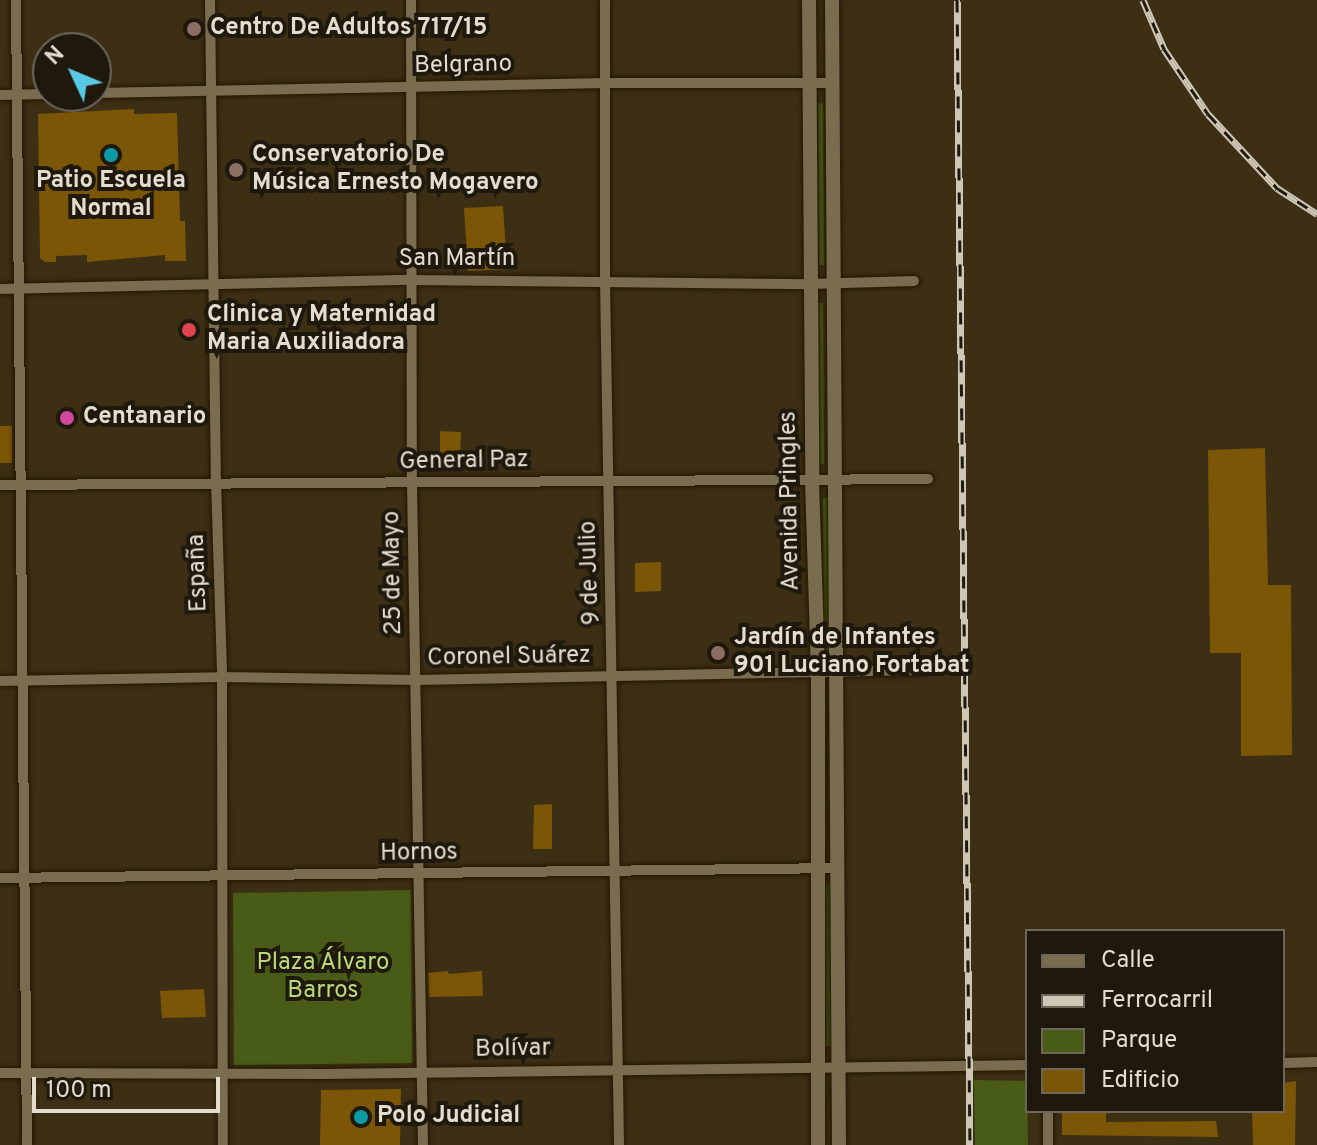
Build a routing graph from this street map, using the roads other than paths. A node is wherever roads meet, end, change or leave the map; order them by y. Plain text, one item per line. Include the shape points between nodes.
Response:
1 (16, 0) edge
2 (210, 0) edge
3 (411, 0) edge
4 (605, 0) edge
5 (809, 0) edge
6 (832, 0) edge
7 (606, 83) junction
8 (809, 83) junction
9 (832, 83) junction
10 (412, 87) junction
11 (211, 91) junction
12 (112, 93) edge
13 (32, 94) edge
14 (0, 95) edge
15 (15, 95) junction
16 (410, 280) junction
17 (605, 280) junction
18 (914, 281) dead end
19 (833, 283) junction
20 (810, 284) junction
21 (214, 285) junction
22 (0, 289) edge
23 (17, 289) junction
24 (928, 479) dead end
25 (608, 480) junction
26 (835, 480) junction
27 (216, 481) junction
28 (812, 481) junction
29 (412, 483) junction
30 (22, 484) junction
31 (0, 485) edge
32 (818, 670) junction
33 (837, 670) junction
34 (922, 670) dead end
35 (614, 676) junction
36 (222, 677) junction
37 (23, 680) junction
38 (416, 680) junction
39 (0, 681) edge
40 (838, 868) junction
41 (818, 870) junction
42 (612, 871) junction
43 (417, 874) junction
44 (221, 875) junction
45 (24, 877) junction
46 (0, 878) edge
47 (1317, 1062) edge
48 (1285, 1063) edge
49 (1025, 1065) edge
50 (618, 1068) junction
51 (820, 1068) junction
52 (839, 1068) junction
53 (422, 1072) junction
54 (0, 1073) edge
55 (27, 1073) junction
56 (223, 1073) junction
57 (1048, 1113) edge
58 (27, 1145) edge
59 (223, 1145) edge
60 (423, 1145) edge
61 (619, 1145) edge
62 (818, 1145) edge
63 (839, 1145) edge
64 (1048, 1145) edge

1 - 15 street
2 - 11 street, España
3 - 10 street, 25 de Mayo
4 - 7 street, 9 de Julio
5 - 8 main road, Avenida Pringles
6 - 9 main road, Avenida Pringles
7 - 8 street, Belgrano
7 - 10 street, Belgrano
7 - 17 street, 9 de Julio
8 - 9 street, Belgrano
8 - 20 main road, Avenida Pringles
9 - 19 main road, Avenida Pringles
10 - 11 street, Belgrano
10 - 16 street, 25 de Mayo
11 - 12 street, Belgrano
11 - 21 street, España
13 - 15 street
14 - 15 street
15 - 23 street
16 - 17 street, San Martín
16 - 21 street, San Martín
16 - 29 street, 25 de Mayo
17 - 20 street, San Martín
17 - 25 street, 9 de Julio
18 - 19 street, San Martín
19 - 20 street, San Martín
19 - 26 main road, Avenida Pringles
20 - 28 main road, Avenida Pringles
21 - 23 street, San Martín
21 - 27 street, España
22 - 23 street, San Martín
23 - 30 street
24 - 26 street, General Paz
25 - 28 street, General Paz
25 - 29 street, General Paz
25 - 35 street, 9 de Julio
26 - 28 street, General Paz
26 - 33 main road, Avenida Pringles
27 - 29 street, General Paz
27 - 30 street, General Paz
27 - 36 street, España
28 - 32 main road, Avenida Pringles
29 - 38 street, 25 de Mayo
30 - 31 street, General Paz
30 - 37 street
32 - 33 street, Coronel Suárez
32 - 35 street, Coronel Suárez
32 - 41 main road, Avenida Pringles
33 - 34 street, Coronel Suárez
33 - 40 main road, Avenida Pringles
35 - 38 street, Coronel Suárez
35 - 42 street, 9 de Julio
36 - 37 street, Coronel Suárez
36 - 38 street, Coronel Suárez
36 - 44 street, España
37 - 39 street, Coronel Suárez
37 - 45 street
38 - 43 street, 25 de Mayo
40 - 41 street, Hornos
40 - 52 main road, Avenida Pringles
41 - 42 street, Hornos
41 - 51 main road, Avenida Pringles
42 - 43 street, Hornos
42 - 50 street, 9 de Julio
43 - 44 street, Hornos
43 - 53 street, 25 de Mayo
44 - 45 street, Hornos
44 - 56 street, España
45 - 46 street, Hornos
45 - 55 street
47 - 48 street
49 - 52 street, Bolívar
50 - 51 street, Bolívar
50 - 53 street, Bolívar
50 - 61 street, 9 de Julio
51 - 52 street, Bolívar
51 - 62 main road, Avenida Pringles
52 - 63 main road, Avenida Pringles
53 - 56 street, Bolívar
53 - 60 street, 25 de Mayo
54 - 55 street, Bolívar
55 - 56 street, Bolívar
55 - 58 street
56 - 59 street, España
57 - 64 street

